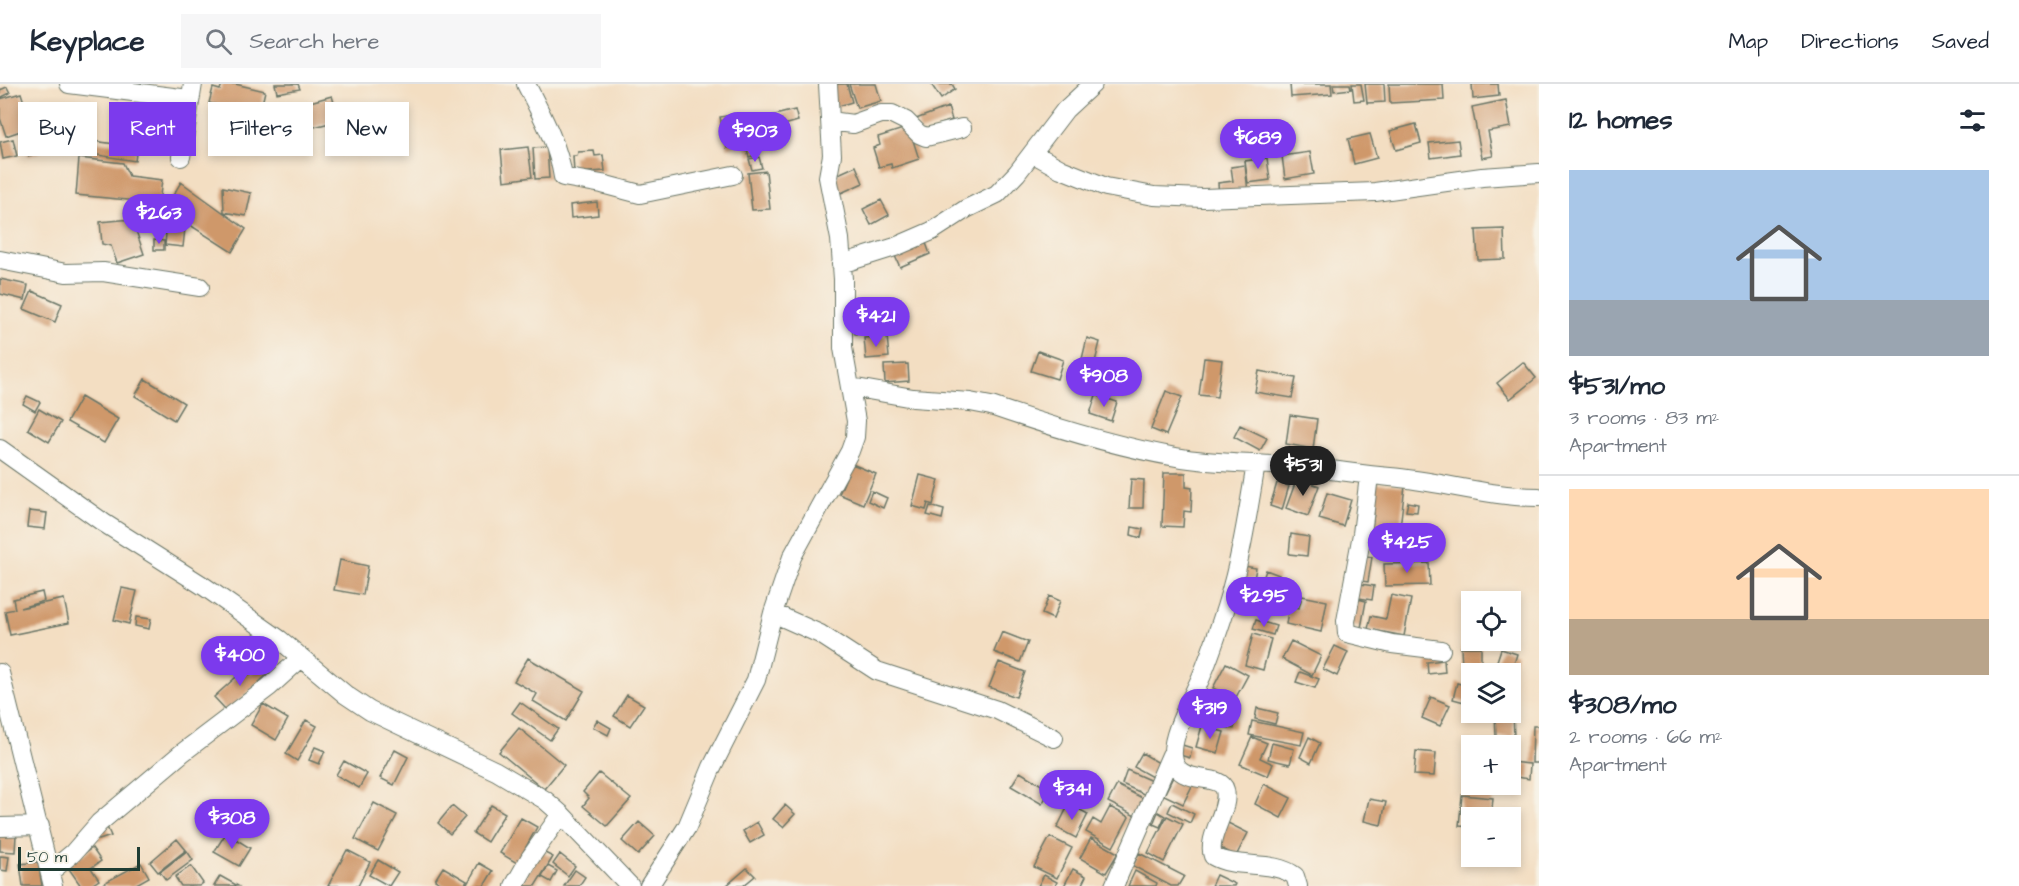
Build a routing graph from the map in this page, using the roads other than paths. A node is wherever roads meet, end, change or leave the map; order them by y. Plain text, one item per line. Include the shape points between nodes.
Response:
1 (69, 84) edge
2 (526, 84) edge
3 (828, 84) edge
4 (1093, 84) edge
5 (191, 92) edge
6 (830, 121) junction
7 (962, 128) dead end
8 (1032, 153) junction
9 (181, 157) dead end
10 (1539, 173) edge
11 (733, 175) dead end
12 (0, 260) edge
13 (842, 264) junction
14 (200, 287) dead end
15 (851, 387) junction
16 (0, 449) edge
17 (1256, 464) junction
18 (1369, 476) junction
19 (1539, 497) edge
20 (773, 612) junction
21 (1441, 650) dead end
22 (301, 658) junction
23 (0, 673) edge
24 (1054, 738) dead end
25 (1173, 755) junction
26 (561, 814) junction
27 (40, 826) junction
28 (0, 827) edge
29 (51, 879) edge
30 (514, 886) edge
31 (630, 886) edge
32 (649, 886) edge
33 (1114, 886) edge
34 (1298, 886) edge

1 - 5 street
2 - 11 street via 549,130 563,177 640,194
3 - 6 street
4 - 8 street via 1065,111
5 - 9 street
6 - 7 street via 853,124 892,114 926,137
6 - 13 street via 832,155 828,177
8 - 10 street via 1106,187 1154,196 1375,192
8 - 13 street via 997,194 932,231
12 - 14 street via 66,273 103,272
13 - 15 street via 843,348
15 - 17 street via 991,406 1120,446 1179,458
15 - 20 street via 856,421 853,443 792,557
16 - 22 street via 205,587
17 - 18 street via 1313,467
17 - 25 street via 1233,585 1177,732
18 - 19 street
18 - 21 street via 1347,633
20 - 24 street via 820,634 877,671 997,710
20 - 32 street via 756,680 687,827
22 - 26 street via 370,711 519,783
22 - 29 street via 99,823
23 - 27 street
25 - 33 street
25 - 34 street via 1177,768 1185,774 1214,780 1225,788 1211,845 1213,855 1235,863 1284,870 1295,876
26 - 30 street
26 - 31 street
27 - 28 street
27 - 29 street

